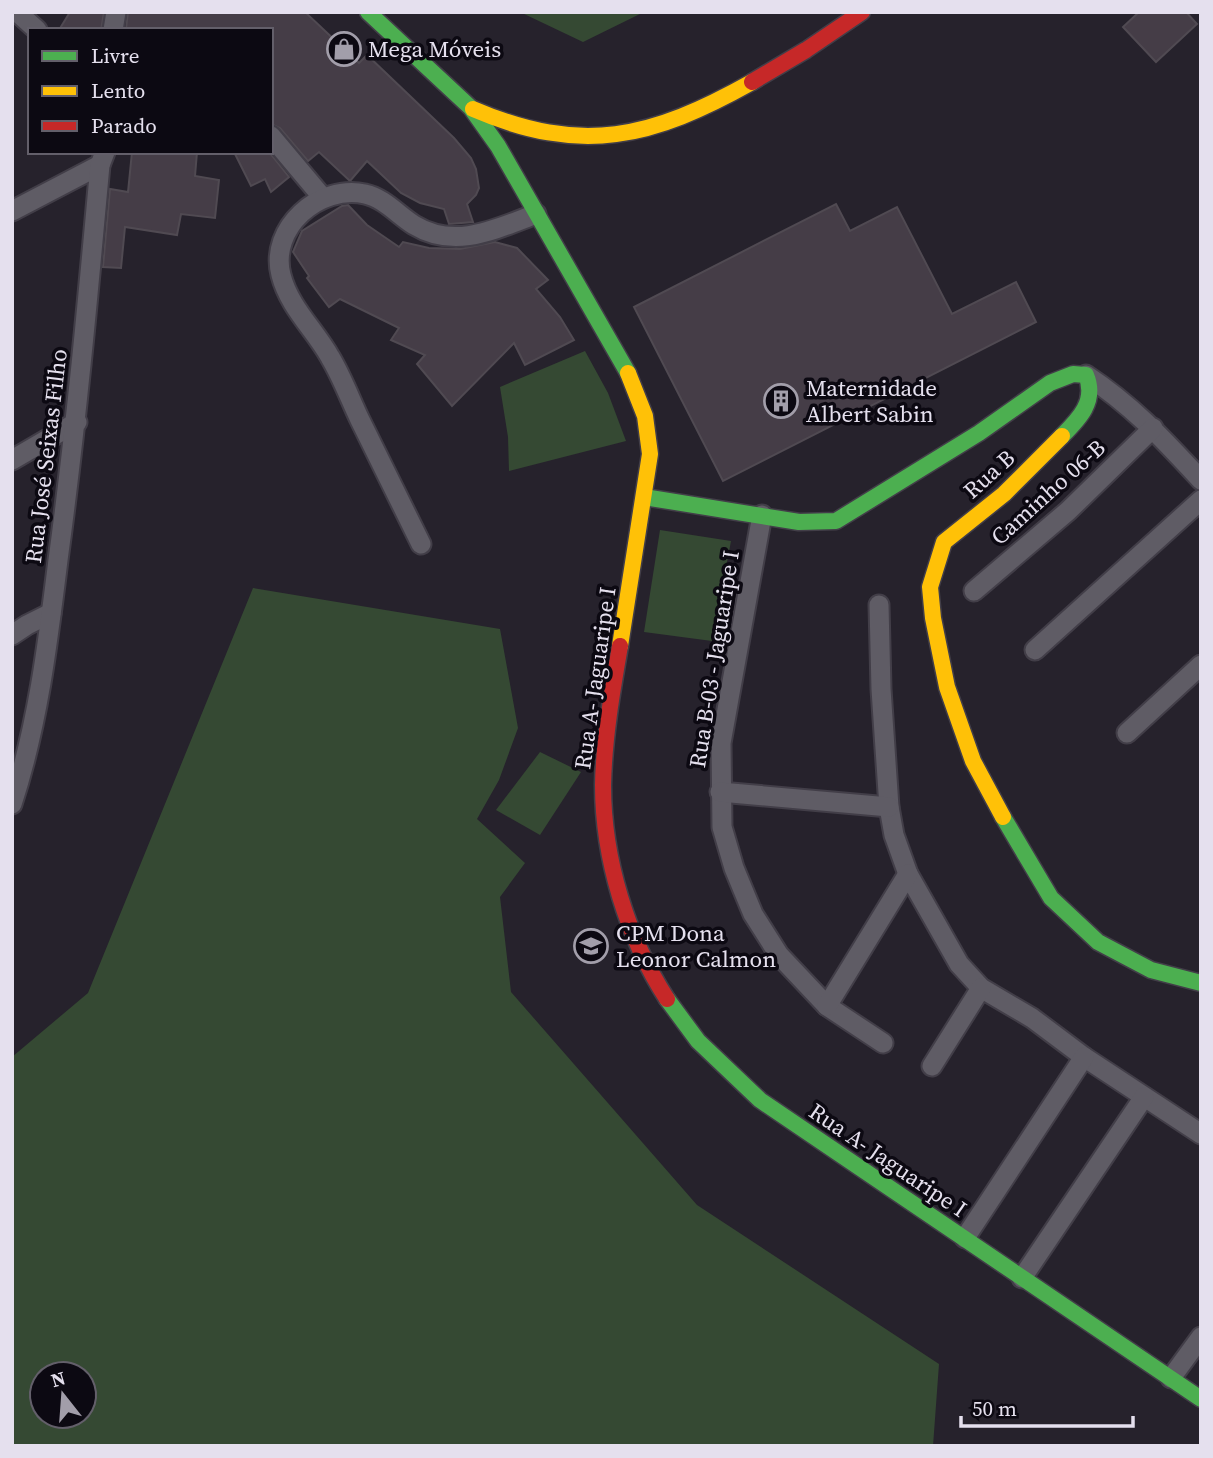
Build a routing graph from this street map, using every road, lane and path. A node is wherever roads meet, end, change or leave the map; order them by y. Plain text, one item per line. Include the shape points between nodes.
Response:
1 (17, 12) edge
2 (368, 12) edge
3 (862, 12) edge
4 (35, 28) edge
5 (471, 108) junction
6 (273, 138) edge
7 (103, 158) edge
8 (323, 198) junction
9 (12, 211) edge
10 (536, 214) junction
11 (1086, 375) junction
12 (77, 422) junction
13 (1153, 428) junction
14 (12, 460) edge
15 (1201, 480) edge
16 (644, 497) junction
17 (1201, 500) edge
18 (762, 515) junction
19 (421, 544) dead end
20 (974, 591) dead end
21 (879, 605) dead end
22 (51, 613) junction
23 (12, 635) edge
24 (1035, 650) dead end
25 (1201, 665) edge
26 (1126, 733) dead end
27 (720, 792) junction
28 (12, 804) edge
29 (888, 807) junction
30 (908, 874) junction
31 (1201, 983) edge
32 (981, 988) junction
33 (827, 1006) junction
34 (883, 1043) dead end
35 (1084, 1057) junction
36 (932, 1066) dead end
37 (1144, 1097) junction
38 (1201, 1135) edge
39 (965, 1238) junction
40 (1022, 1278) junction
41 (1201, 1337) edge
42 (1171, 1378) junction
43 (1201, 1399) edge

1 - 4 street
2 - 5 main road
3 - 5 main road via 750,82 674,119 640,130 604,138 567,137 503,123
5 - 10 main road, Rua A- Jaguaripe I
6 - 8 street
7 - 9 street
7 - 12 street, Rua José Seixas Filho
8 - 10 street via 343,192 366,194 441,237 464,238
8 - 19 street via 310,205 285,236 279,254 281,274 287,293 330,356
10 - 16 main road, Rua A- Jaguaripe I via 643,407 650,431
11 - 13 street
11 - 18 main road, Rua B via 1073,374 1050,383 979,433 836,521 797,524
11 - 31 main road, Rua B via 1091,387 1088,402 1075,423 1004,494 944,542 930,587 933,618 947,687 974,761 1051,898 1098,942 1151,970
12 - 14 street
12 - 22 street, Rua José Seixas Filho
13 - 15 street
13 - 20 street, Caminho 06-B
16 - 18 main road, Rua B
16 - 39 main road, Rua A- Jaguaripe I via 603,767 608,842 628,920 669,1000 729,1072 794,1125
17 - 24 street
18 - 27 street, Rua B-03 - Jaguaripe I via 721,743
21 - 29 street
22 - 23 street
22 - 28 street, Rua José Seixas Filho via 35,716
25 - 26 street
27 - 29 street
27 - 33 street, Rua B-03 - Jaguaripe I via 722,827 753,915 779,955
29 - 30 street
30 - 32 street via 959,964
30 - 33 street
32 - 35 street
32 - 36 street
33 - 34 street, Rua B-03 - Jaguaripe I
35 - 37 street
35 - 39 street
37 - 38 street
37 - 40 street
39 - 40 main road, Rua A- Jaguaripe I
40 - 42 main road, Rua A- Jaguaripe I
41 - 42 street
42 - 43 main road, Rua A- Jaguaripe I

